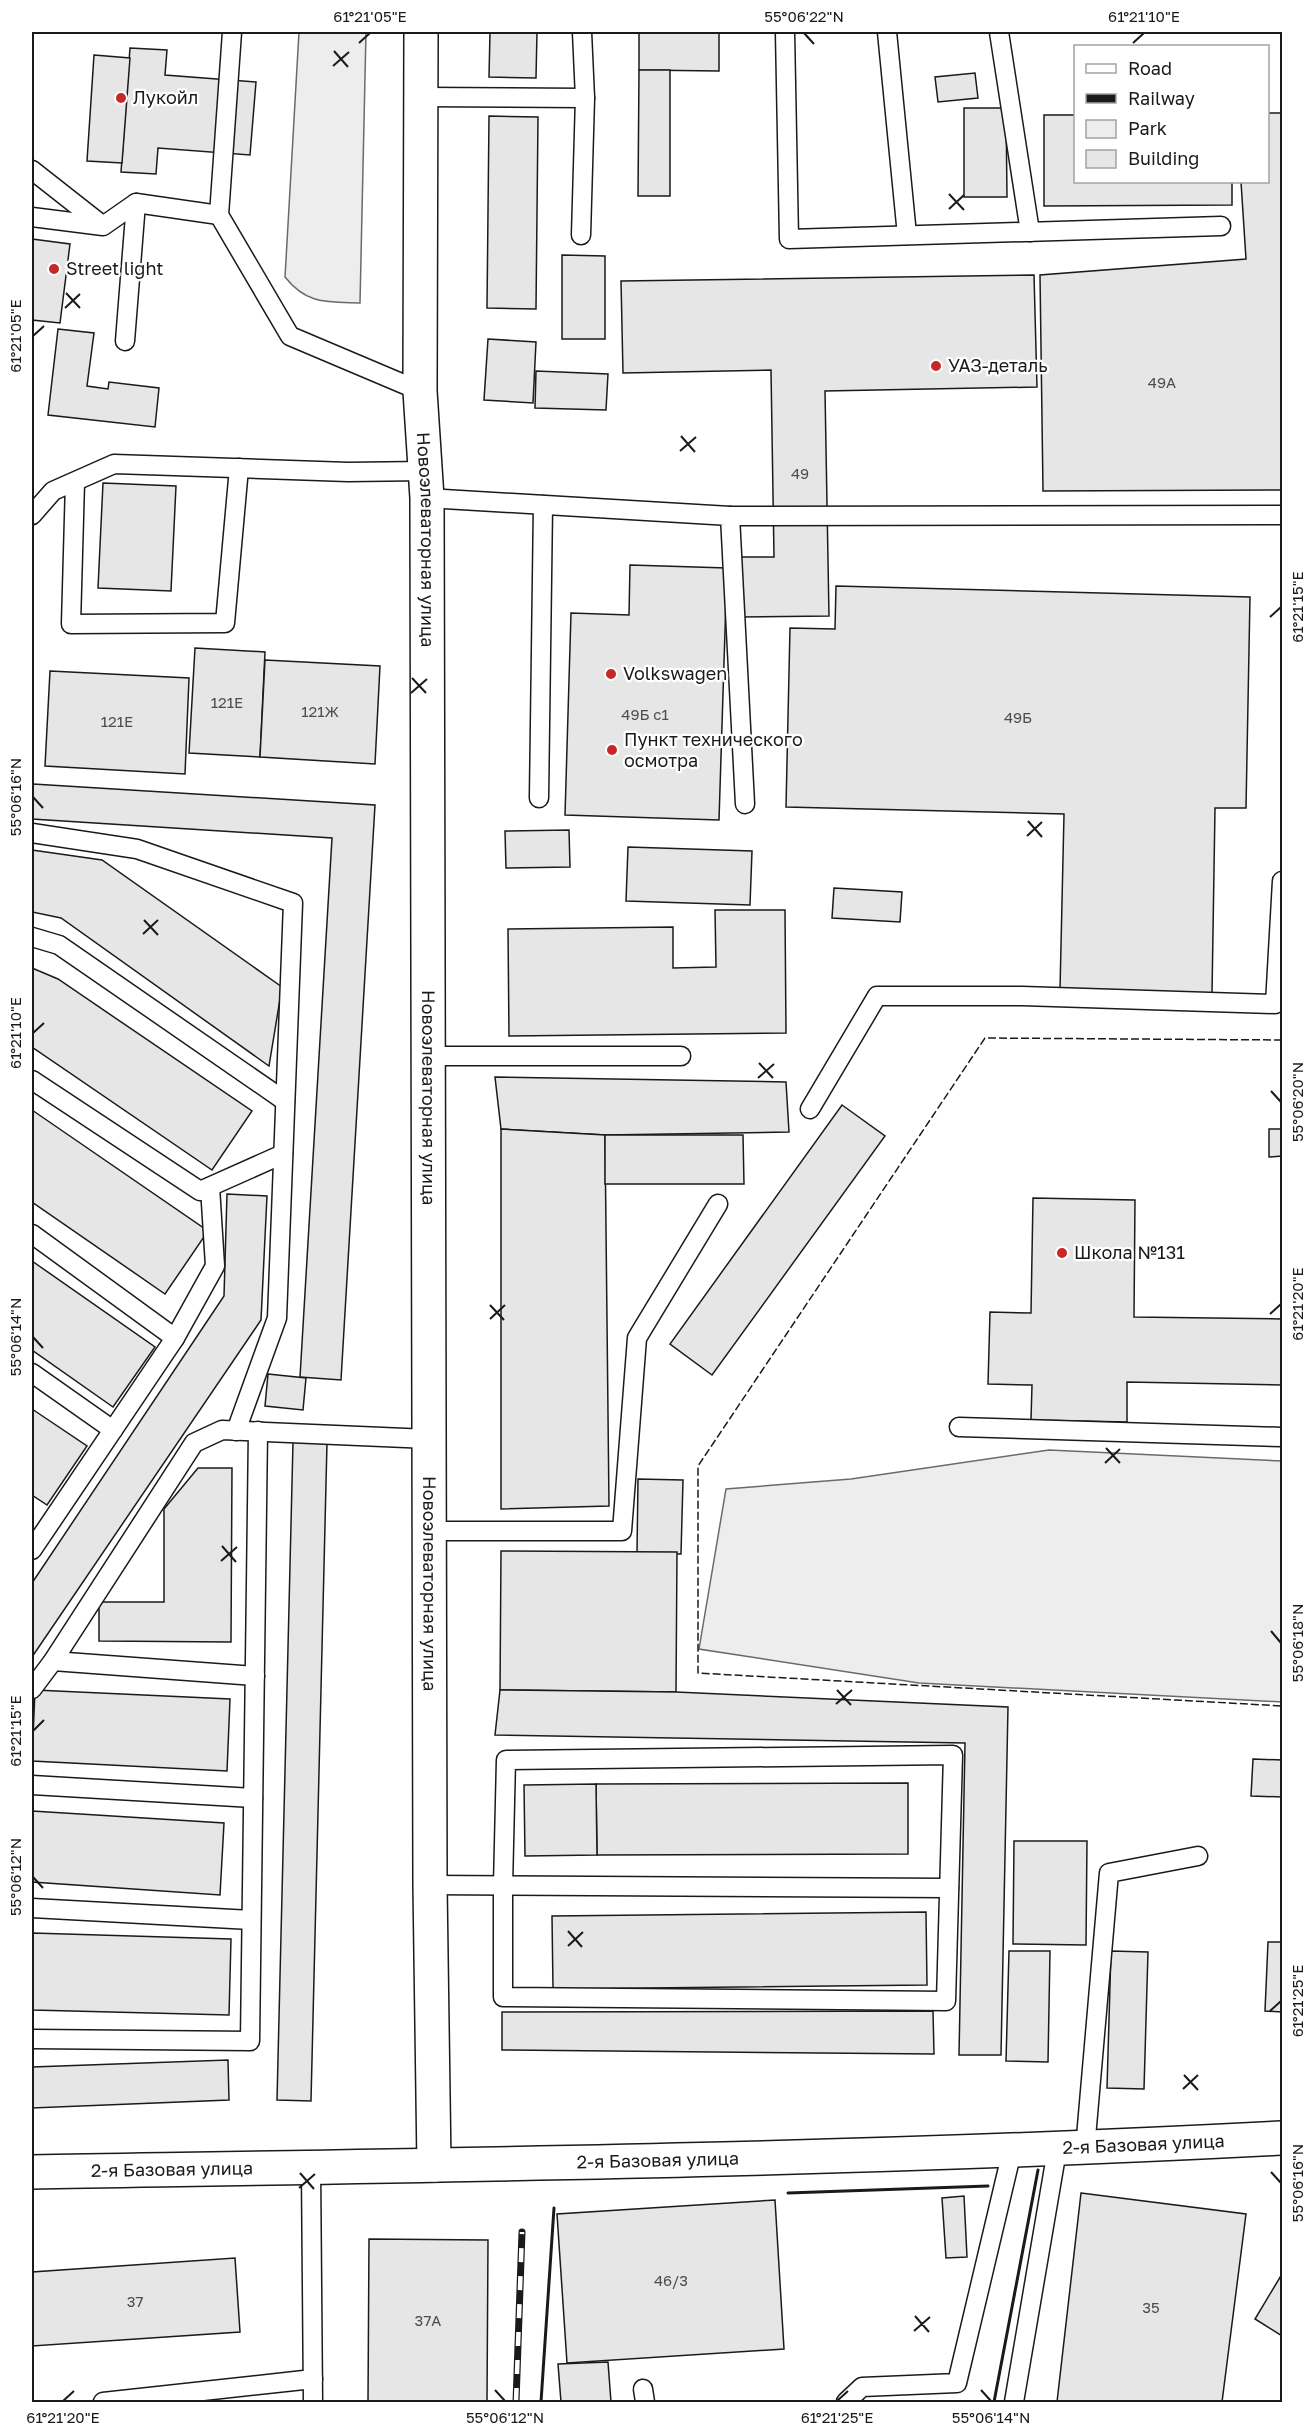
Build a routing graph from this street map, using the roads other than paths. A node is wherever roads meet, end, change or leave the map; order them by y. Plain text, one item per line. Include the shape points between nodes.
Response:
1 (232, 32) edge
2 (421, 32) edge
3 (582, 32) edge
4 (785, 32) edge
5 (887, 32) edge
6 (999, 32) edge
7 (421, 97) junction
8 (585, 98) junction
9 (32, 170) edge
10 (136, 202) junction
11 (219, 215) junction
12 (32, 216) edge
13 (103, 226) junction
14 (1221, 226) dead end
15 (1030, 232) junction
16 (581, 235) dead end
17 (908, 235) junction
18 (125, 341) dead end
19 (420, 391) junction
20 (239, 468) junction
21 (75, 482) junction
22 (426, 484) junction
23 (543, 505) junction
24 (32, 515) edge
25 (1282, 515) edge
26 (730, 516) junction
27 (539, 798) dead end
28 (745, 804) dead end
29 (32, 833) edge
30 (1282, 881) edge
31 (32, 937) edge
32 (429, 1056) junction
33 (681, 1056) dead end
34 (32, 1080) edge
35 (285, 1101) junction
36 (810, 1109) dead end
37 (283, 1154) junction
38 (210, 1187) junction
39 (718, 1204) dead end
40 (32, 1234) edge
41 (175, 1338) junction
42 (32, 1373) edge
43 (959, 1427) dead end
44 (113, 1430) junction
45 (236, 1431) junction
46 (258, 1431) junction
47 (1282, 1437) edge
48 (429, 1438) junction
49 (429, 1531) junction
50 (34, 1540) edge
51 (53, 1661) junction
52 (255, 1676) junction
53 (32, 1689) edge
54 (32, 1785) edge
55 (253, 1798) junction
56 (1197, 1856) dead end
57 (430, 1885) junction
58 (503, 1886) junction
59 (949, 1888) junction
60 (32, 1908) edge
61 (251, 1920) junction
62 (32, 2039) edge
63 (1282, 2138) edge
64 (1071, 2149) junction
65 (1012, 2151) junction
66 (434, 2165) junction
67 (311, 2168) junction
68 (32, 2172) edge
69 (313, 2379) junction
70 (103, 2403) edge
71 (314, 2403) edge
72 (846, 2403) edge
73 (1014, 2403) edge

1 - 11 lane
2 - 7 street, Новоэлеваторная улица
3 - 8 lane
4 - 17 lane via 789,239
5 - 17 lane
6 - 15 lane
7 - 8 lane
7 - 19 street, Новоэлеваторная улица
8 - 16 lane
9 - 13 lane
10 - 11 lane
10 - 13 lane
10 - 18 lane
11 - 19 lane via 290,336
12 - 13 lane
14 - 15 lane
15 - 17 lane
19 - 22 street, Новоэлеваторная улица
20 - 21 lane via 114,464
20 - 21 lane via 225,623 71,624
20 - 22 lane via 348,472
21 - 24 lane via 53,491
22 - 23 lane
22 - 32 street, Новоэлеваторная улица
23 - 26 lane
23 - 27 lane
25 - 26 lane
26 - 28 lane
29 - 35 lane via 137,849 293,903
30 - 36 lane via 1275,1004 877,996
31 - 35 lane via 59,945
32 - 33 lane
32 - 48 street, Новоэлеваторная улица
34 - 38 lane via 200,1191
35 - 37 lane
37 - 38 lane
37 - 45 lane via 277,1318
38 - 41 lane via 215,1266
39 - 49 lane via 637,1338 622,1531
40 - 41 lane
41 - 44 lane
42 - 44 lane
43 - 47 lane
44 - 50 lane
45 - 46 lane
45 - 51 lane via 222,1430 194,1443
46 - 48 lane
46 - 52 lane
48 - 49 street, Новоэлеваторная улица
49 - 57 street, Новоэлеваторная улица
51 - 52 lane
51 - 53 lane
52 - 55 lane
54 - 55 lane
55 - 61 lane
56 - 64 lane via 1109,1873
57 - 58 lane
57 - 66 street, Новоэлеваторная улица
58 - 59 lane
58 - 59 lane via 503,1997 934,2001 946,2001
58 - 59 lane via 506,1760 953,1755
60 - 61 lane
61 - 62 lane via 250,2041
63 - 64 street, 2-я Базовая улица
64 - 65 street, 2-я Базовая улица
64 - 73 lane
65 - 66 street, 2-я Базовая улица
65 - 72 lane via 957,2383 862,2387
66 - 67 street, 2-я Базовая улица
67 - 68 street, 2-я Базовая улица
67 - 69 lane
69 - 70 lane
69 - 71 lane

